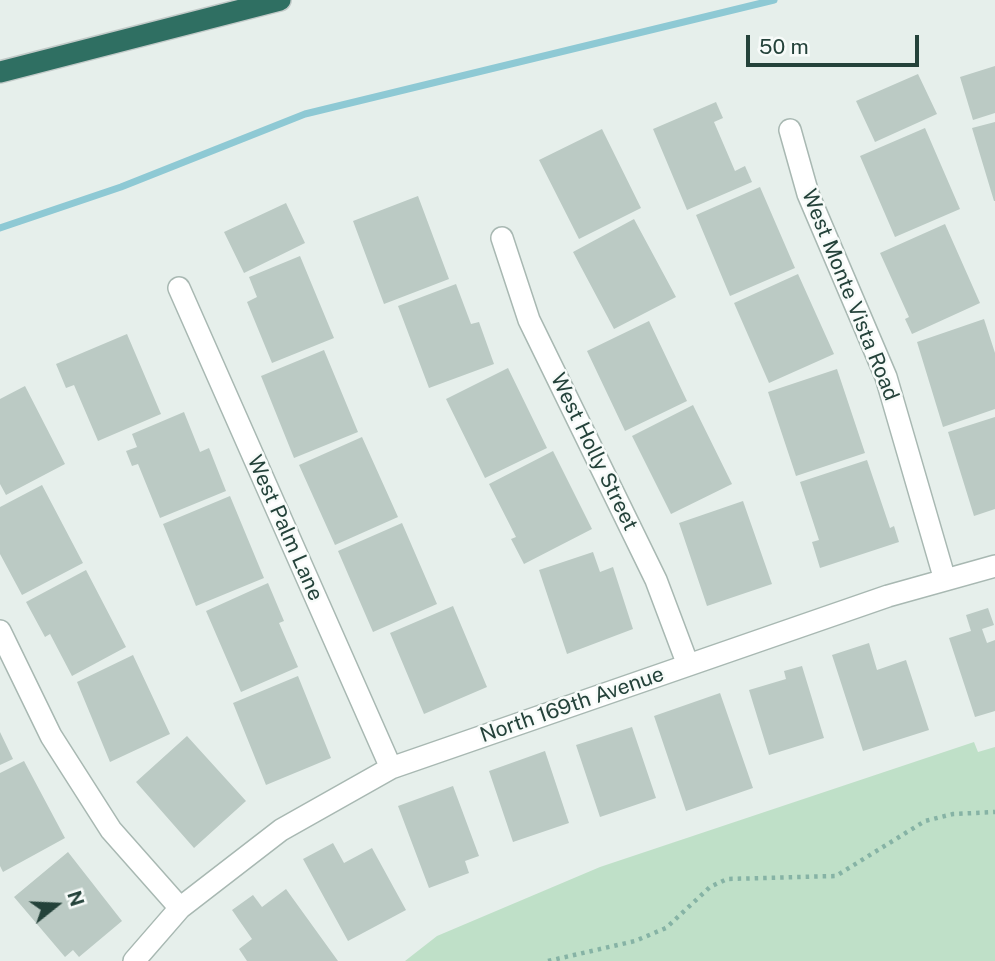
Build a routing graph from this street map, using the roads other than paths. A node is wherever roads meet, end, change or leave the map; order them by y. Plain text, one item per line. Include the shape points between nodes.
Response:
1 (280, 0) edge
2 (0, 72) edge
3 (790, 130) dead end
4 (502, 238) dead end
5 (179, 288) dead end
6 (995, 566) edge
7 (945, 580) junction
8 (0, 631) edge
9 (688, 665) junction
10 (391, 768) junction
11 (180, 908) junction
12 (134, 961) edge

1 - 2 highway
3 - 7 street, West Monte Vista Road via 808,194 886,377
4 - 9 street, West Holly Street via 530,320 656,580
5 - 10 street, West Palm Lane
6 - 7 street, North 169th Avenue
7 - 9 street, North 169th Avenue
8 - 11 street via 51,736 111,830
9 - 10 street, North 169th Avenue
10 - 11 street, North 169th Avenue via 281,830
11 - 12 street, North 169th Avenue

